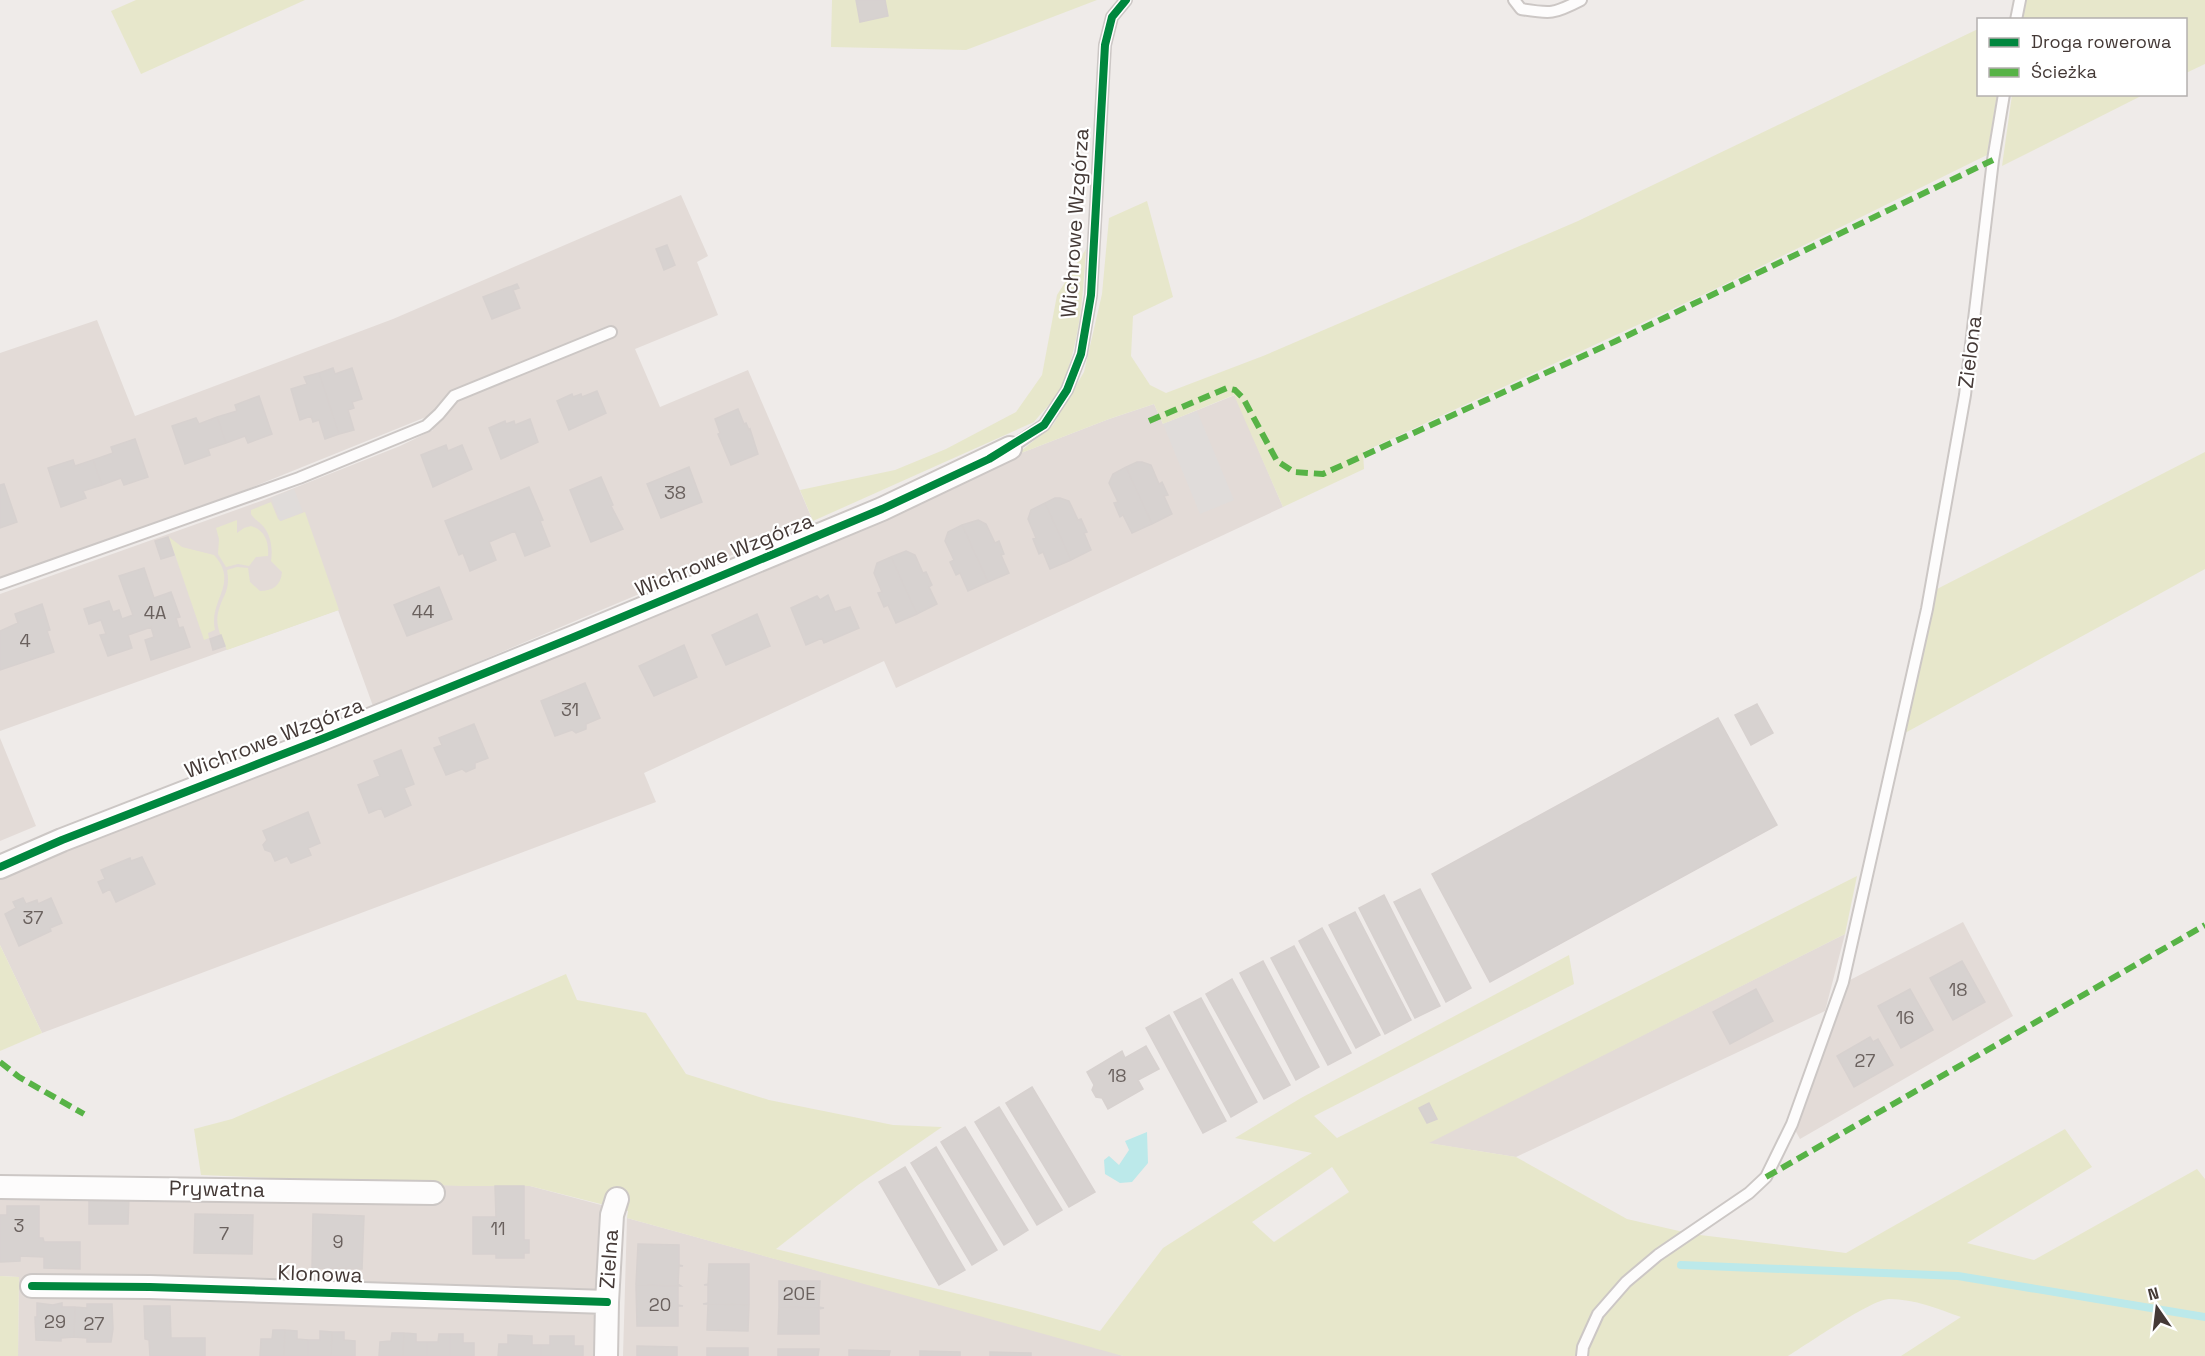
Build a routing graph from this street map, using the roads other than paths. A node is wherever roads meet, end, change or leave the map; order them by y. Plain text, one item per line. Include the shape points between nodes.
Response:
1 (1126, 0) edge
2 (1515, 0) edge
3 (1581, 0) edge
4 (2019, 0) edge
5 (2016, 18) edge
6 (2004, 96) edge
7 (611, 332) dead end
8 (1010, 448) joint
9 (0, 584) edge
10 (0, 867) edge
11 (0, 1187) edge
12 (433, 1193) dead end
13 (617, 1199) dead end
14 (32, 1286) dead end
15 (607, 1302) junction
16 (606, 1356) edge
17 (1582, 1356) edge

1 - 8 lane, Wichrowe Wzgórza via 1112,17 1105,45 1091,295 1081,354 1066,390 1044,425
2 - 3 lane via 1521,9 1542,12 1558,12
4 - 5 lane
6 - 17 lane, Zielona via 1965,395 1927,609 1843,982 1792,1124 1766,1177 1626,1282 1598,1314
7 - 9 lane via 453,396 426,426 299,478
8 - 10 street, Wichrowe Wzgórza via 882,509 574,637
11 - 12 street, Prywatna
13 - 15 street, Zielna via 612,1215
14 - 15 street, Klonowa
15 - 16 street, Zielna

